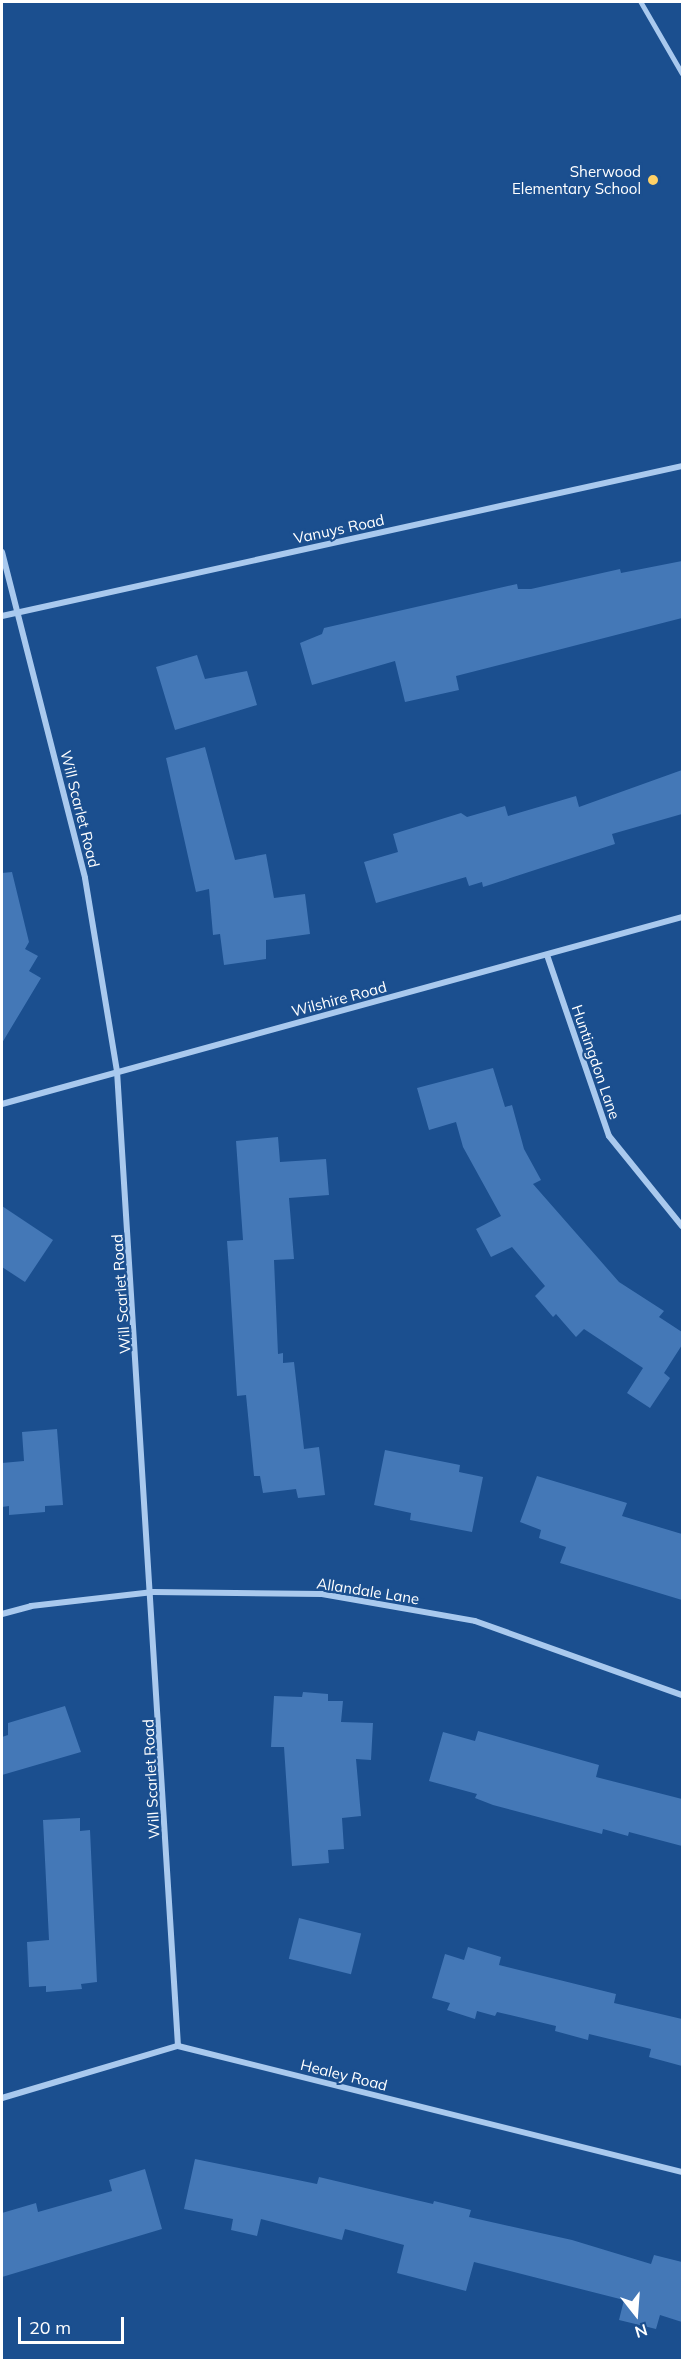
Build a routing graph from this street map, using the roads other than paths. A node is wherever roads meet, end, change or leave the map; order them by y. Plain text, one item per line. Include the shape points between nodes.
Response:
1 (641, 2) edge
2 (682, 73) edge
3 (682, 466) edge
4 (2, 552) edge
5 (19, 611) junction
6 (2, 616) edge
7 (682, 917) edge
8 (547, 955) junction
9 (117, 1071) junction
10 (2, 1104) edge
11 (682, 1226) edge
12 (153, 1592) junction
13 (2, 1614) edge
14 (682, 1695) edge
15 (178, 2046) junction
16 (2, 2098) edge
17 (682, 2172) edge

1 - 2 lane
3 - 5 street, Vanuys Road
4 - 5 street, Will Scarlet Road
5 - 6 street, Vanuys Road
5 - 9 street, Will Scarlet Road via 85,878
7 - 8 street, Wilshire Road
8 - 9 street, Wilshire Road
8 - 11 street, Huntingdon Lane via 609,1136
9 - 10 street, Wilshire Road
9 - 12 street, Will Scarlet Road
12 - 13 street, Allandale Lane via 31,1606
12 - 14 street, Allandale Lane via 322,1594 475,1620
12 - 15 street, Will Scarlet Road
15 - 16 street
15 - 17 street, Healey Road

